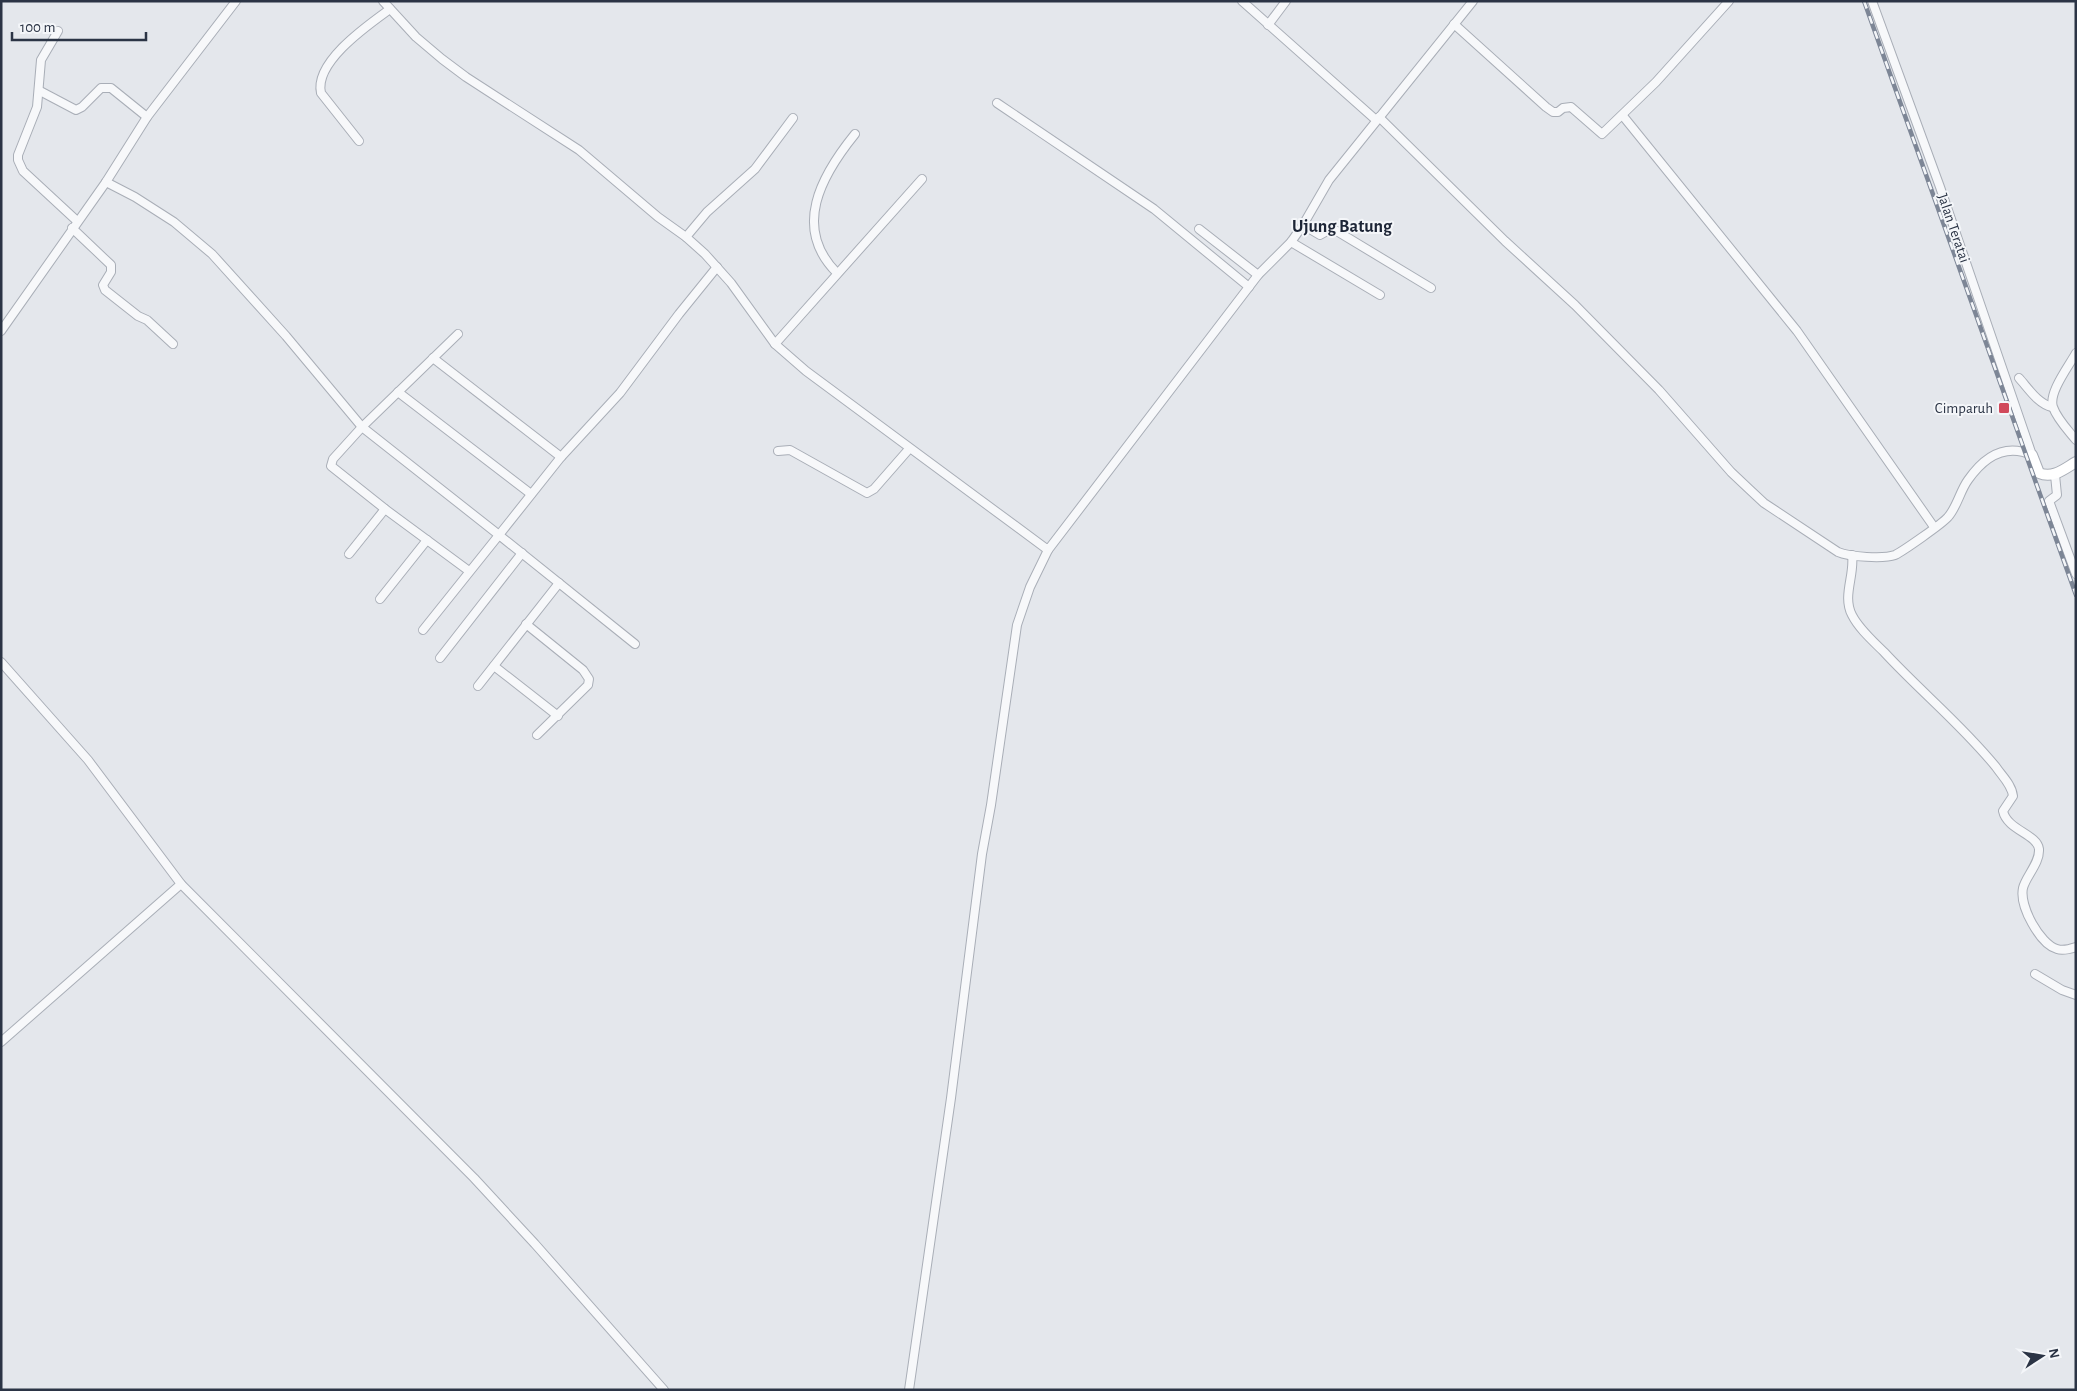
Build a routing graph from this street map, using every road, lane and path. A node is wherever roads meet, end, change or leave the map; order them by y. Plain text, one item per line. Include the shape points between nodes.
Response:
1 (236, 1) edge
2 (383, 1) edge
3 (1242, 1) edge
4 (1286, 1) edge
5 (1473, 1) edge
6 (1729, 1) edge
7 (1872, 1) edge
8 (390, 10) junction
9 (1454, 24) junction
10 (1268, 25) junction
11 (58, 30) dead end
12 (40, 91) junction
13 (997, 104) dead end
14 (1623, 116) junction
15 (147, 117) junction
16 (793, 118) dead end
17 (1377, 119) junction
18 (855, 134) dead end
19 (359, 141) dead end
20 (922, 179) dead end
21 (106, 182) junction
22 (74, 225) junction
23 (1303, 226) junction
24 (1199, 229) dead end
25 (686, 237) junction
26 (1291, 242) junction
27 (717, 267) junction
28 (837, 273) junction
29 (1258, 275) junction
30 (1249, 287) junction
31 (1431, 288) dead end
32 (1380, 295) dead end
33 (1, 330) edge
34 (458, 334) dead end
35 (173, 344) dead end
36 (775, 344) junction
37 (2076, 353) edge
38 (433, 358) junction
39 (2019, 378) dead end
40 (398, 392) junction
41 (2052, 406) junction
42 (362, 427) junction
43 (2076, 440) edge
44 (909, 450) junction
45 (778, 451) dead end
46 (2032, 455) junction
47 (561, 457) junction
48 (2076, 462) edge
49 (2055, 477) junction
50 (531, 494) junction
51 (385, 509) junction
52 (1934, 527) junction
53 (499, 535) junction
54 (427, 540) junction
55 (1048, 550) junction
56 (522, 553) junction
57 (349, 554) dead end
58 (1852, 555) junction
59 (469, 571) junction
60 (2076, 574) edge
61 (559, 582) junction
62 (380, 599) dead end
63 (526, 624) junction
64 (423, 630) dead end
65 (635, 644) dead end
66 (440, 658) dead end
67 (1, 662) edge
68 (494, 666) junction
69 (478, 686) dead end
70 (558, 716) junction
71 (537, 734) dead end
72 (180, 884) junction
73 (2076, 947) edge
74 (2035, 974) dead end
75 (2076, 995) edge
76 (1, 1042) edge
77 (664, 1390) edge
78 (909, 1390) edge

1 - 15 street
2 - 8 street
3 - 10 street
4 - 10 street
5 - 9 street
6 - 14 street
7 - 46 street, Jalan Teratai
8 - 19 street via 339,51 321,84 321,93
8 - 25 street via 416,37 466,77 579,150
9 - 14 street via 1553,112 1571,107 1602,134
9 - 17 street
10 - 17 street
11 - 12 street via 41,60
12 - 15 street via 76,110 101,88 111,88
12 - 22 street via 18,160 24,171
13 - 30 street via 1154,209
14 - 52 street via 1796,331
15 - 21 street
16 - 25 street via 755,169 707,212
17 - 23 street via 1329,180
17 - 58 street via 1575,305 1659,390 1748,489 1838,552
18 - 28 street via 830,167 814,213 817,243
20 - 28 street
21 - 22 street
21 - 42 street via 174,222 212,254
22 - 33 street
22 - 35 street via 111,265 103,285 105,290 147,320
23 - 26 street
23 - 31 street via 1320,235 1332,229 1338,231
24 - 29 street
25 - 27 street
26 - 29 street
26 - 32 street
27 - 36 street
27 - 47 street via 620,393
28 - 36 street
29 - 30 street
30 - 55 street
34 - 38 street
36 - 44 street via 812,377
37 - 41 street via 2057,386
38 - 40 street
38 - 47 street
39 - 41 street via 2046,406
40 - 42 street
40 - 50 street
41 - 43 street
42 - 51 street via 333,459 331,466
42 - 53 street
44 - 45 street via 874,490 867,493 790,450
44 - 55 street
46 - 49 street via 2039,473
46 - 52 street via 2010,450 1998,452 1984,461 1968,480 1948,517
47 - 50 street
48 - 49 street
49 - 60 street via 2057,495 2049,500
50 - 53 street
51 - 54 street
51 - 57 street
52 - 58 street via 1893,555
53 - 56 street
53 - 59 street
54 - 59 street
54 - 62 street
55 - 78 street via 1030,587 1017,625 982,854
56 - 61 street
56 - 66 street
58 - 73 street via 1848,599 1852,615 1901,670 1979,746 2008,784 2013,796 2003,811 2004,815 2039,849 2023,888 2024,906 2042,939 2050,946 2058,950
59 - 64 street
61 - 63 street
61 - 65 street
63 - 68 street
63 - 70 street via 588,677 588,685
67 - 72 street via 88,760
68 - 69 street
68 - 70 street
70 - 71 street
72 - 76 street
72 - 77 street via 474,1178
74 - 75 street

